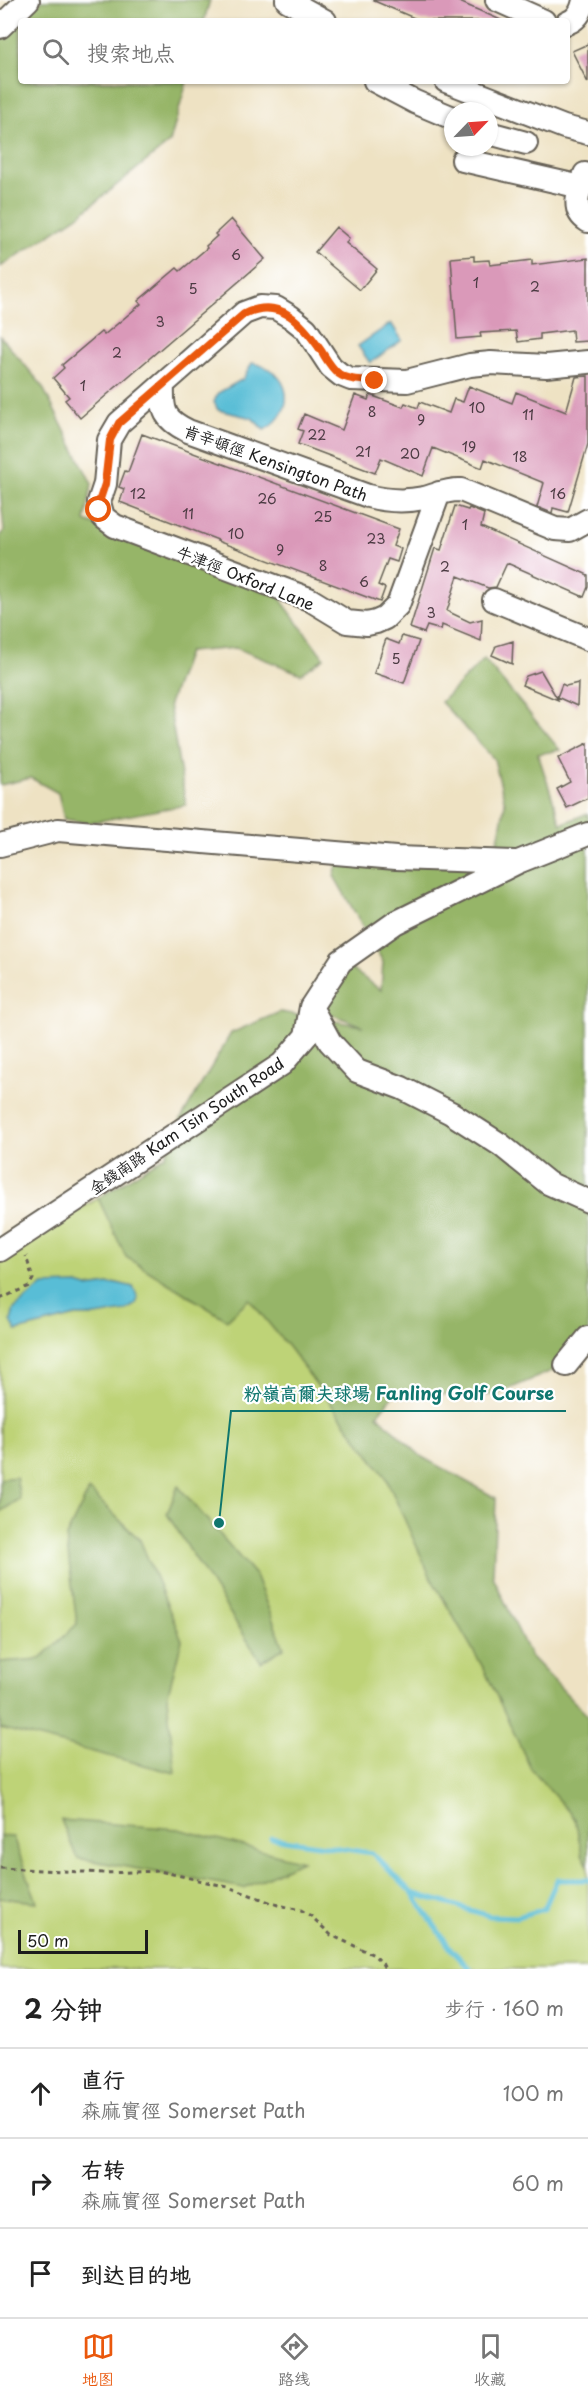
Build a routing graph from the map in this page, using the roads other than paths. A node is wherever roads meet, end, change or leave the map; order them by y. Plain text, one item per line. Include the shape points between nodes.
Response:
1 (28, 0) edge
2 (287, 0) edge
3 (497, 0) edge
4 (584, 0) edge
5 (320, 18) edge
6 (537, 18) edge
7 (570, 22) edge
8 (0, 27) edge
9 (381, 84) edge
10 (454, 84) edge
11 (444, 114) edge
12 (588, 133) edge
13 (498, 135) edge
14 (526, 143) dead end
15 (468, 156) edge
16 (586, 180) edge
17 (588, 221) edge
18 (588, 362) edge
19 (163, 385) junction
20 (439, 493) junction
21 (588, 520) edge
22 (494, 600) dead end
23 (588, 639) edge
24 (588, 834) edge
25 (0, 845) edge
26 (518, 862) junction
27 (311, 1007) junction
28 (588, 1201) edge
29 (9, 1244) edge
30 (588, 1338) edge
31 (566, 1365) dead end

1 - 8 street
2 - 5 street
3 - 6 street
4 - 7 street via 581,11
9 - 11 street
10 - 12 street
13 - 14 street
15 - 16 street
16 - 17 street via 577,200 578,210
18 - 19 street via 470,365 407,381 351,379 331,367 306,329 291,317 276,308 260,307 244,314
19 - 20 street, 肯辛頓徑 Kensington Path via 165,414 188,431 368,496 397,501
19 - 20 street, 牛津徑 Oxford Lane via 119,423 110,440 105,484 100,494 99,510 103,516 115,526 309,599 347,622 368,624 385,618 398,605
20 - 21 street, 肯辛頓徑 Kensington Path via 461,490 555,529 570,530
22 - 23 street
24 - 26 street, 金錢南路 Kam Tsin South Road
25 - 26 street via 58,830 396,858
26 - 27 street, 金錢南路 Kam Tsin South Road via 395,923 341,961
27 - 28 street via 330,1042 357,1071 451,1113 501,1145 548,1183
27 - 29 street, 金錢南路 Kam Tsin South Road via 306,1036 282,1064
30 - 31 street

